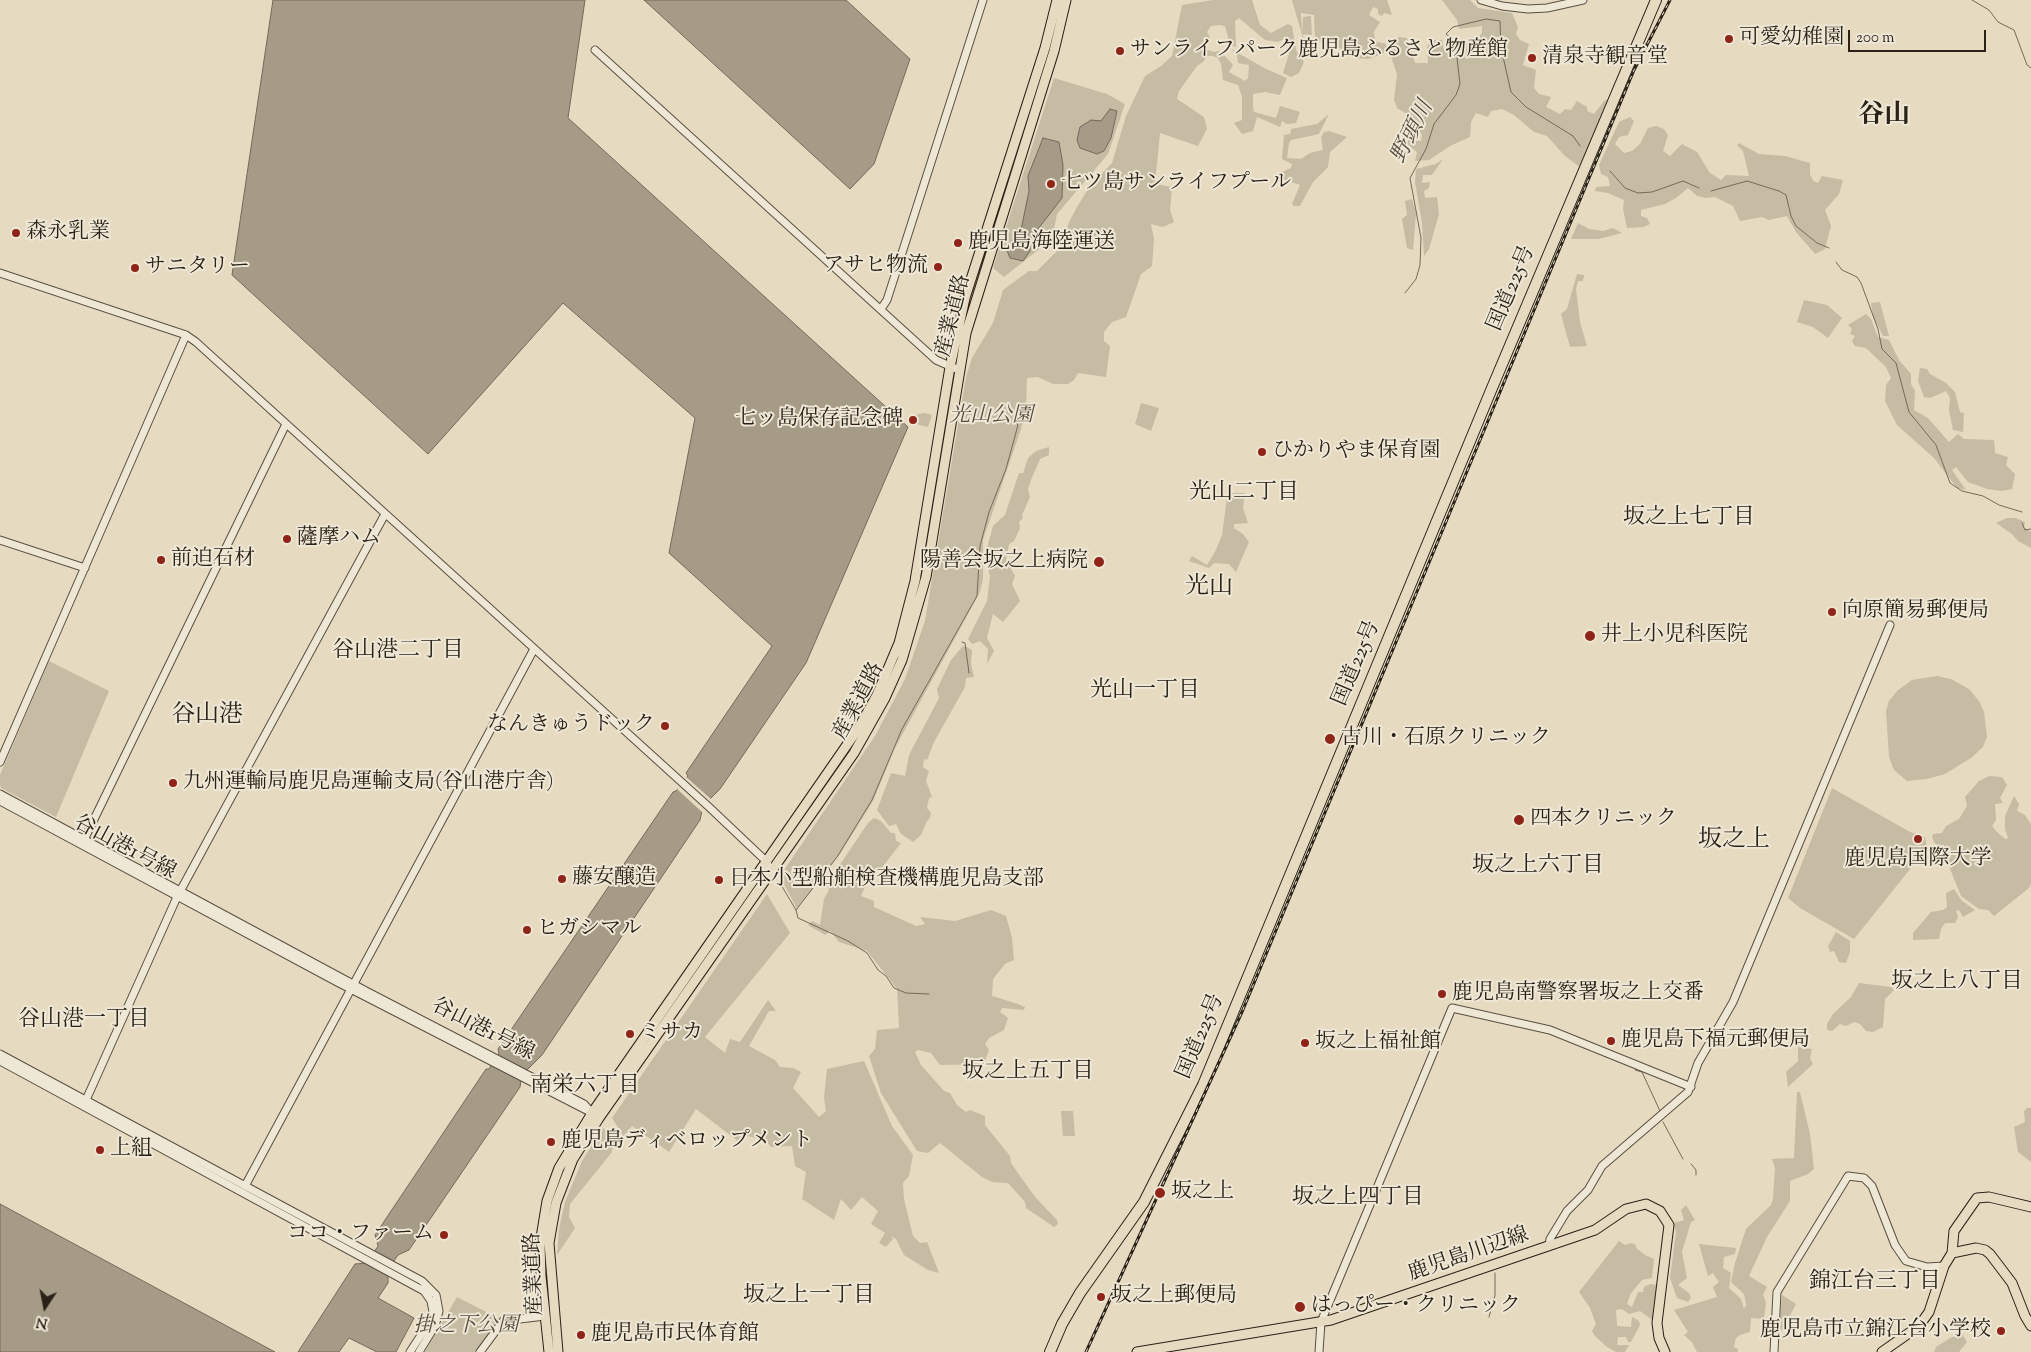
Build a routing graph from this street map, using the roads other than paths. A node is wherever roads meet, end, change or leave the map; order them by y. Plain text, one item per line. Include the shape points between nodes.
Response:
1 (983, 0) edge
2 (1057, 0) edge
3 (1066, 0) edge
4 (1482, 0) edge
5 (1583, 0) edge
6 (1656, 0) edge
7 (595, 50) dead end
8 (0, 273) edge
9 (881, 309) junction
10 (186, 335) junction
11 (955, 368) junction
12 (286, 424) junction
13 (385, 514) junction
14 (0, 540) edge
15 (84, 568) junction
16 (1890, 625) dead end
17 (534, 649) junction
18 (0, 762) edge
19 (0, 794) edge
20 (0, 801) edge
21 (83, 842) junction
22 (766, 862) junction
23 (771, 875) junction
24 (178, 894) junction
25 (352, 987) junction
26 (0, 1054) edge
27 (0, 1061) edge
28 (1690, 1087) junction
29 (86, 1100) junction
30 (592, 1113) junction
31 (245, 1186) junction
32 (2031, 1207) edge
33 (1549, 1246) junction
34 (1952, 1252) junction
35 (364, 1254) junction
36 (1944, 1266) junction
37 (395, 1271) junction
38 (545, 1316) junction
39 (1321, 1322) junction
40 (2031, 1326) edge
41 (410, 1352) edge
42 (419, 1352) edge
43 (480, 1352) edge
44 (549, 1352) edge
45 (558, 1352) edge
46 (1050, 1352) edge
47 (1137, 1352) edge
48 (1319, 1352) edge
49 (1664, 1352) edge
50 (1774, 1352) edge
51 (1882, 1352) edge

1 - 9 street via 887,300
2 - 11 main road, 産業道路 via 1045,48 965,298
3 - 11 main road, 産業道路 via 1054,51
4 - 5 street via 1528,9
6 - 46 highway, 国道225号 via 1202,1085 1144,1202 1080,1293
7 - 9 street
8 - 10 street
9 - 11 street via 936,360
10 - 12 street
10 - 15 street
11 - 22 main road, 産業道路 via 915,581 899,643 858,729
11 - 23 main road, 産業道路 via 926,577 905,652 871,726
12 - 13 street
12 - 21 street
13 - 17 street
13 - 24 street
14 - 15 street
15 - 18 street
16 - 28 street via 1733,1002 1698,1063
17 - 22 street
17 - 25 street
19 - 21 street, 谷山港1号線
20 - 21 street, 谷山港1号線
21 - 24 street, 谷山港1号線
22 - 23 street
22 - 30 main road, 産業道路
23 - 45 main road, 産業道路 via 573,1159 556,1203 550,1244
24 - 25 street, 谷山港1号線
24 - 29 street
25 - 30 street, 谷山港1号線
25 - 31 street
26 - 29 street
27 - 35 street
28 - 33 street via 1657,1121 1602,1166 1588,1190 1567,1211
28 - 39 street via 1550,1030 1452,1008
29 - 31 street
30 - 38 main road, 産業道路 via 559,1168 547,1201 540,1244
31 - 35 street
32 - 34 main road via 1989,1197 1976,1198 1954,1231
33 - 39 main road, 鹿児島川辺線
33 - 49 main road, 鹿児島川辺線 via 1595,1230 1633,1206 1646,1204 1660,1211 1667,1219 1669,1230 1657,1323
34 - 36 main road
34 - 40 main road via 1976,1248 1990,1254 2012,1283
35 - 37 street
36 - 50 street via 1927,1267 1906,1261 1896,1245 1872,1186 1864,1178 1848,1176 1777,1292
36 - 51 main road via 1923,1321
37 - 41 street via 424,1291 433,1306 429,1323
37 - 42 street via 422,1281 436,1295 439,1316
38 - 43 street via 503,1322
38 - 44 main road, 産業道路
39 - 47 main road, 鹿児島川辺線
39 - 48 street

